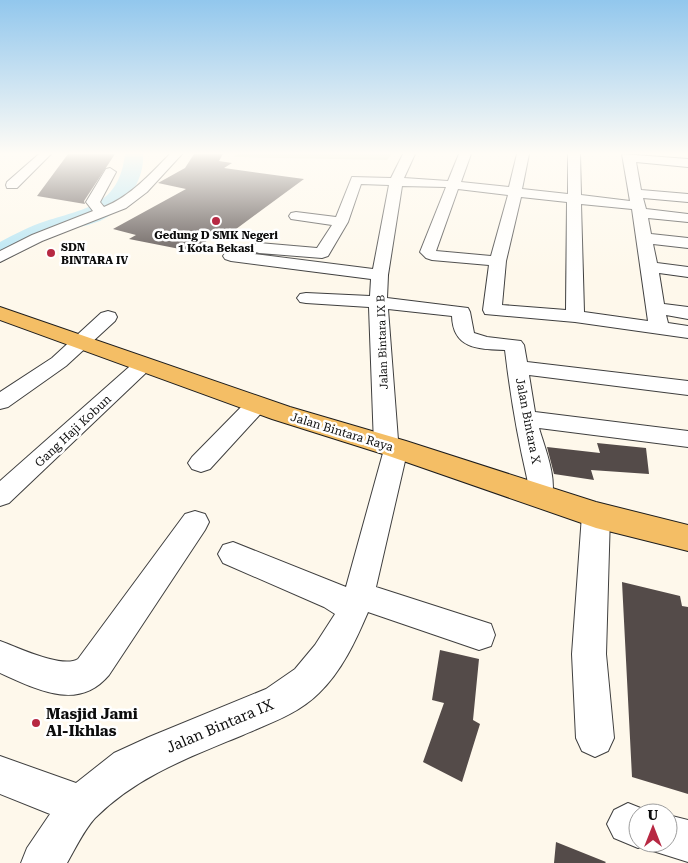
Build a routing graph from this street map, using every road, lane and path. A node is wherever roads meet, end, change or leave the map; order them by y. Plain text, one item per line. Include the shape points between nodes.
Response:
1 (97, 194) edge
2 (135, 194) edge
3 (350, 194) edge
4 (394, 194) edge
5 (445, 194) edge
6 (515, 194) edge
7 (535, 194) edge
8 (575, 194) edge
9 (638, 194) edge
10 (688, 198) edge
11 (575, 199) junction
12 (638, 204) junction
13 (100, 211) junction
14 (296, 216) dead end
15 (688, 218) edge
16 (341, 222) junction
17 (644, 238) junction
18 (688, 243) edge
19 (259, 248) dead end
20 (231, 256) dead end
21 (0, 257) edge
22 (498, 261) junction
23 (650, 267) junction
24 (688, 272) edge
25 (380, 275) junction
26 (306, 298) dead end
27 (378, 302) junction
28 (655, 308) junction
29 (0, 313) edge
30 (688, 313) edge
31 (575, 316) junction
32 (108, 318) dead end
33 (659, 329) junction
34 (688, 332) edge
35 (82, 343) junction
36 (516, 356) junction
37 (144, 364) junction
38 (688, 388) edge
39 (0, 402) edge
40 (257, 404) junction
41 (525, 418) junction
42 (688, 439) edge
43 (391, 447) junction
44 (201, 463) dead end
45 (0, 496) edge
46 (540, 497) junction
47 (596, 515) junction
48 (195, 522) dead end
49 (688, 538) edge
50 (233, 554) dead end
51 (356, 601) junction
52 (479, 636) dead end
53 (0, 657) edge
54 (595, 738) dead end
55 (0, 775) edge
56 (80, 805) junction
57 (42, 863) edge

1 - 13 street via 93,201
2 - 13 street via 121,205
3 - 16 street
4 - 25 street, Jalan Bintara IX B
5 - 22 street via 428,254
6 - 22 street
7 - 11 street
8 - 11 street
9 - 12 street
10 - 12 street
11 - 12 street
11 - 31 street
12 - 15 street
12 - 17 street
13 - 21 street
14 - 16 street
16 - 19 street via 320,254
17 - 18 street
17 - 23 street
20 - 25 street
22 - 31 street via 492,310
23 - 24 street
23 - 28 street
25 - 27 street, Jalan Bintara IX B
26 - 27 street
27 - 36 street via 461,312 465,336
27 - 43 street, Jalan Bintara IX B
28 - 30 street
28 - 33 street
29 - 35 main road, Jalan Bintara Raya
31 - 33 street
32 - 35 street
33 - 34 street
35 - 37 main road, Jalan Bintara Raya
35 - 39 street
36 - 38 street
36 - 41 street, Jalan Bintara X
37 - 40 main road, Jalan Bintara Raya
37 - 45 street, Gang Haji Kobun
40 - 43 main road, Jalan Bintara Raya
40 - 44 street
41 - 42 street
41 - 46 street, Jalan Bintara X via 541,484
43 - 46 main road, Jalan Bintara Raya
43 - 51 street, Jalan Bintara IX
46 - 47 main road, Jalan Bintara Raya
47 - 49 main road, Jalan Bintara Raya
47 - 54 street via 589,654
48 - 53 street via 88,673 62,679
50 - 51 street via 335,597
51 - 52 street
51 - 56 street, Jalan Bintara IX via 343,632 307,681 278,702 128,767
55 - 56 street
56 - 57 street, Jalan Bintara IX

